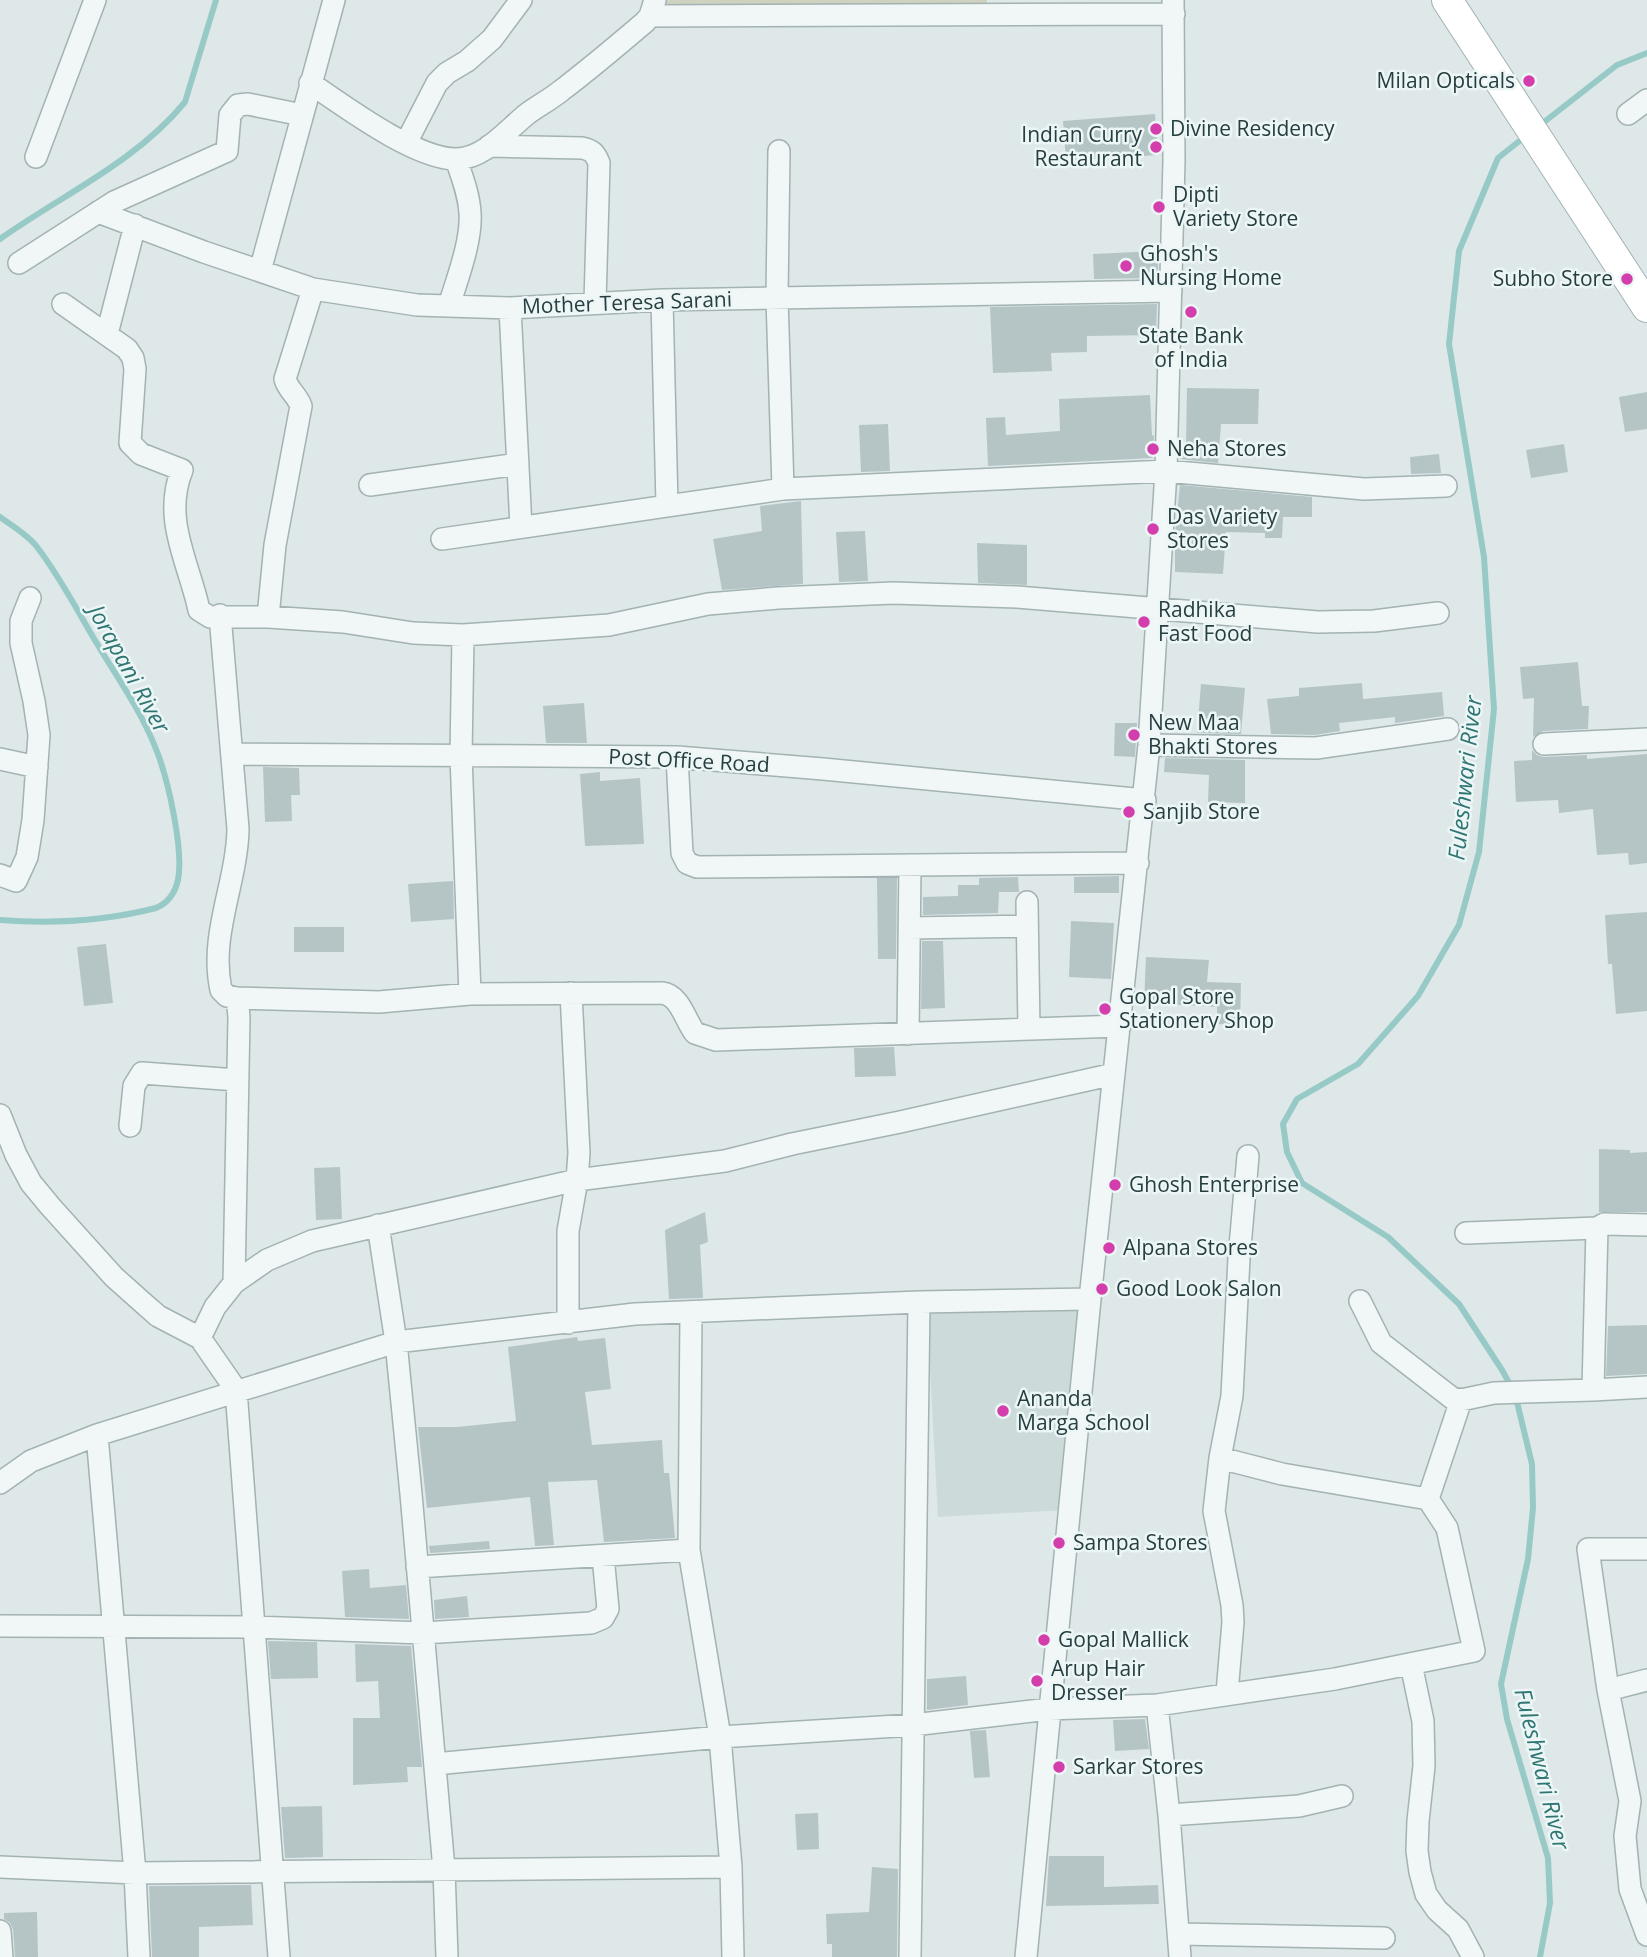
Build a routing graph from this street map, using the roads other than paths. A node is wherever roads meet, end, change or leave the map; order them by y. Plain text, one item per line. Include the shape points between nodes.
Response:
1 (95, 0) edge
2 (334, 0) edge
3 (521, 0) edge
4 (1447, 0) edge
5 (1174, 7) edge
6 (652, 8) edge
7 (310, 83) junction
8 (1647, 100) edge
9 (1628, 114) dead end
10 (302, 115) junction
11 (406, 143) junction
12 (489, 146) junction
13 (779, 151) dead end
14 (36, 157) dead end
15 (456, 159) junction
16 (99, 212) junction
17 (135, 225) junction
18 (19, 263) dead end
19 (260, 271) junction
20 (313, 289) junction
21 (1171, 291) junction
22 (777, 298) junction
23 (662, 300) junction
24 (596, 302) junction
25 (1646, 302) edge
26 (63, 304) dead end
27 (449, 306) junction
28 (510, 308) junction
29 (107, 334) junction
30 (517, 464) junction
31 (1166, 471) junction
32 (370, 485) dead end
33 (1446, 486) dead end
34 (783, 489) junction
35 (667, 505) junction
36 (521, 527) junction
37 (442, 539) dead end
38 (30, 598) dead end
39 (1157, 609) junction
40 (1438, 613) dead end
41 (220, 615) junction
42 (268, 617) junction
43 (463, 635) junction
44 (1448, 729) dead end
45 (1647, 739) edge
46 (1544, 744) dead end
47 (1149, 745) junction
48 (232, 754) junction
49 (461, 756) junction
50 (677, 757) junction
51 (0, 759) edge
52 (37, 767) junction
53 (1145, 800) junction
54 (1138, 863) junction
55 (910, 864) junction
56 (0, 875) edge
57 (1027, 902) dead end
58 (1027, 926) junction
59 (909, 928) junction
60 (571, 993) junction
61 (470, 994) junction
62 (237, 998) junction
63 (1120, 1026) junction
64 (1029, 1029) junction
65 (908, 1034) junction
66 (1114, 1074) junction
67 (237, 1080) junction
68 (0, 1115) edge
69 (131, 1126) dead end
70 (1248, 1156) dead end
71 (577, 1180) junction
72 (1647, 1225) edge
73 (378, 1226) junction
74 (1597, 1228) junction
75 (1466, 1233) dead end
76 (234, 1283) junction
77 (1090, 1299) junction
78 (1360, 1301) dead end
79 (919, 1302) junction
80 (691, 1312) junction
81 (568, 1322) junction
82 (201, 1338) junction
83 (396, 1342) junction
84 (1647, 1387) edge
85 (236, 1390) junction
86 (1593, 1390) junction
87 (1461, 1400) junction
88 (97, 1435) junction
89 (1220, 1458) junction
90 (0, 1483) edge
91 (1428, 1499) junction
92 (1647, 1549) edge
93 (689, 1550) junction
94 (604, 1556) junction
95 (417, 1567) junction
96 (0, 1626) edge
97 (112, 1626) junction
98 (253, 1627) junction
99 (423, 1633) junction
100 (1411, 1664) junction
101 (1647, 1680) edge
102 (1608, 1690) junction
103 (1227, 1693) junction
104 (1157, 1705) junction
105 (1049, 1709) junction
106 (913, 1725) junction
107 (720, 1737) junction
108 (435, 1765) junction
109 (1342, 1796) dead end
110 (1638, 1801) edge
111 (1169, 1815) junction
112 (0, 1867) edge
113 (731, 1867) junction
114 (444, 1869) junction
115 (272, 1872) junction
116 (135, 1873) junction
117 (0, 1931) edge
118 (1179, 1934) junction
119 (1647, 1934) edge
120 (1384, 1938) dead end
121 (2, 1957) edge
122 (139, 1957) edge
123 (279, 1957) edge
124 (447, 1957) edge
125 (733, 1957) edge
126 (910, 1957) edge
127 (1026, 1957) edge
128 (1180, 1957) edge
129 (1473, 1957) edge

1 - 14 street
2 - 7 street
3 - 11 street via 492,39 438,83
4 - 25 main road
5 - 6 street
5 - 21 street
6 - 12 street via 561,92
7 - 10 street
7 - 11 street
8 - 9 street
10 - 16 street via 238,105 230,115 227,151
10 - 19 street
11 - 15 street
12 - 15 street
12 - 24 street via 582,148 596,155
13 - 22 street
15 - 27 street via 471,216
16 - 17 street, Mother Teresa Sarani
16 - 18 street
17 - 19 street, Mother Teresa Sarani
17 - 29 street
19 - 20 street, Mother Teresa Sarani
20 - 27 street, Mother Teresa Sarani
20 - 42 street via 285,379 301,406 275,545
21 - 22 street, Mother Teresa Sarani
21 - 31 street
22 - 23 street, Mother Teresa Sarani
22 - 34 street
23 - 24 street, Mother Teresa Sarani
23 - 35 street
24 - 28 street, Mother Teresa Sarani
26 - 29 street
27 - 28 street, Mother Teresa Sarani
28 - 30 street
29 - 41 street via 133,358 130,443 141,454 182,470 174,505 180,551 200,610 210,617
30 - 32 street
30 - 36 street
31 - 33 street via 1364,489
31 - 34 street
31 - 39 street
34 - 35 street
35 - 36 street
36 - 37 street
38 - 52 street via 21,621 21,643 39,735
39 - 40 street via 1318,622
39 - 43 street via 1017,597 892,593 722,603 609,625
39 - 47 street
41 - 42 street
41 - 48 street
42 - 43 street
43 - 49 street
44 - 47 street via 1316,748
45 - 46 street
47 - 53 street
48 - 49 street, Post Office Road
48 - 62 street via 238,843 223,908 218,979 221,990
49 - 50 street, Post Office Road
49 - 61 street
50 - 53 street, Post Office Road
50 - 55 street via 682,853 687,863 711,868
51 - 52 street
52 - 56 street via 27,857 16,881
53 - 54 street
54 - 55 street
54 - 63 street
55 - 59 street
57 - 58 street
58 - 59 street
58 - 64 street
59 - 65 street
60 - 61 street
60 - 65 street via 668,994 695,1033 716,1040
60 - 71 street
61 - 62 street via 379,1002
62 - 67 street
63 - 64 street
63 - 66 street
64 - 65 street
66 - 71 street via 725,1161
66 - 77 street
67 - 69 street via 142,1073 134,1086
67 - 76 street
68 - 82 street via 31,1183 50,1206 114,1277 158,1316
70 - 89 street via 1232,1396
71 - 73 street
71 - 81 street via 568,1231
72 - 74 street via 1604,1224
73 - 76 street via 312,1241 267,1261
73 - 83 street
74 - 75 street
74 - 86 street
76 - 82 street via 215,1307
77 - 79 street
77 - 105 street
78 - 87 street via 1381,1343 1452,1398
79 - 80 street
79 - 106 street
80 - 81 street
80 - 93 street
81 - 83 street
82 - 85 street
83 - 85 street
83 - 95 street
84 - 86 street
85 - 88 street
85 - 98 street
86 - 87 street via 1494,1393
87 - 91 street
88 - 90 street via 31,1461
88 - 97 street
89 - 91 street via 1282,1474
89 - 103 street via 1214,1511 1232,1605
91 - 100 street via 1447,1528 1474,1651
92 - 102 street via 1588,1549
93 - 94 street
93 - 107 street
94 - 95 street
94 - 99 street via 608,1609 592,1623
95 - 99 street
96 - 97 street
97 - 98 street
97 - 116 street
98 - 99 street
98 - 115 street
99 - 108 street
100 - 103 street
100 - 129 street via 1423,1721 1420,1872 1426,1894 1458,1929
101 - 102 street
102 - 110 street
103 - 104 street
104 - 105 street
104 - 111 street
105 - 106 street
105 - 127 street
106 - 107 street
106 - 126 street
107 - 108 street
107 - 113 street
108 - 114 street
109 - 111 street via 1299,1806
110 - 119 street via 1625,1836 1630,1889
111 - 118 street
112 - 116 street
113 - 114 street
113 - 125 street
114 - 115 street
114 - 124 street
115 - 116 street
115 - 123 street
116 - 122 street
117 - 121 street
118 - 120 street
118 - 128 street

